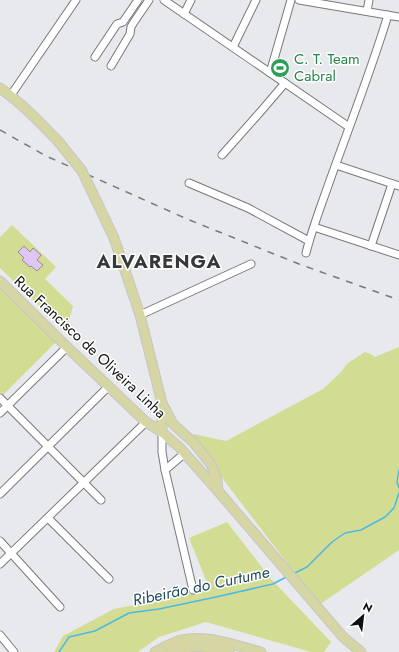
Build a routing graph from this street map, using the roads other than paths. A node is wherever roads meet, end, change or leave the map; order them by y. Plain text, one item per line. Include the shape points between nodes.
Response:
1 (76, 0) edge
2 (138, 0) edge
3 (149, 0) edge
4 (164, 0) edge
5 (191, 0) edge
6 (256, 0) edge
7 (291, 0) edge
8 (299, 0) edge
9 (369, 0) edge
10 (367, 11) junction
11 (184, 14) junction
12 (388, 15) junction
13 (399, 17) edge
14 (123, 22) junction
15 (131, 27) junction
16 (233, 48) junction
17 (95, 57) dead end
18 (111, 66) dead end
19 (270, 73) junction
20 (285, 83) junction
21 (0, 88) edge
22 (11, 96) junction
23 (349, 127) junction
24 (222, 155) dead end
25 (336, 165) junction
26 (189, 183) dead end
27 (396, 185) edge
28 (314, 227) junction
29 (309, 241) junction
30 (371, 246) junction
31 (306, 253) dead end
32 (399, 256) edge
33 (251, 264) dead end
34 (0, 281) edge
35 (140, 315) junction
36 (67, 347) junction
37 (109, 386) junction
38 (0, 398) edge
39 (162, 403) junction
40 (8, 405) junction
41 (0, 413) edge
42 (146, 422) junction
43 (162, 432) junction
44 (193, 442) junction
45 (48, 447) junction
46 (185, 453) junction
47 (165, 470) junction
48 (83, 482) junction
49 (218, 491) junction
50 (0, 494) edge
51 (101, 500) dead end
52 (48, 518) junction
53 (0, 541) edge
54 (11, 554) junction
55 (0, 564) edge
56 (109, 580) dead end
57 (192, 590) dead end
58 (60, 607) dead end
59 (0, 634) edge
60 (343, 637) junction
61 (14, 652) edge
62 (155, 652) edge
63 (172, 652) edge
64 (229, 652) edge
65 (261, 652) edge
66 (350, 652) edge
67 (361, 652) edge

1 - 22 street
2 - 14 street
3 - 15 street
4 - 11 street
5 - 11 street
6 - 16 street
7 - 19 street
8 - 10 street
9 - 10 street
10 - 12 street
11 - 16 street
12 - 13 street
12 - 23 street
14 - 15 street
14 - 17 street via 117,24
15 - 18 street via 130,34
16 - 19 street
19 - 20 street
20 - 23 street
20 - 24 street
21 - 22 main road
22 - 35 main road, bridge via 58,140 82,171 114,238
23 - 25 street
25 - 27 street
25 - 28 street
26 - 29 street via 248,208
27 - 30 street
28 - 29 street
28 - 30 street
29 - 31 street
30 - 32 street
33 - 35 street
34 - 36 main road, Rua Francisco de Oliveira Linha
35 - 39 main road
36 - 37 main road, Rua Francisco de Oliveira Linha
36 - 40 street
37 - 42 main road, Rua Francisco de Oliveira Linha
37 - 45 street
38 - 40 street
39 - 43 main road
39 - 44 main road via 173,424
40 - 41 street
40 - 45 street
42 - 43 main road, Rua Francisco de Oliveira Linha
42 - 48 street
43 - 46 main road, Rua Francisco de Oliveira Linha
43 - 47 street
44 - 46 main road
44 - 49 main road via 210,464 217,480
45 - 48 street
45 - 50 street
46 - 47 street
46 - 49 main road, Rua Francisco de Oliveira Linha
47 - 57 street
48 - 51 street
48 - 52 street
49 - 60 main road, Rua Francisco de Oliveira Linha
52 - 54 street
52 - 56 street
53 - 54 street
54 - 55 street
54 - 58 street
59 - 61 street
60 - 66 main road
60 - 67 main road
62 - 65 main road via 179,640 193,638 219,641
63 - 64 main road via 192,646 206,646

